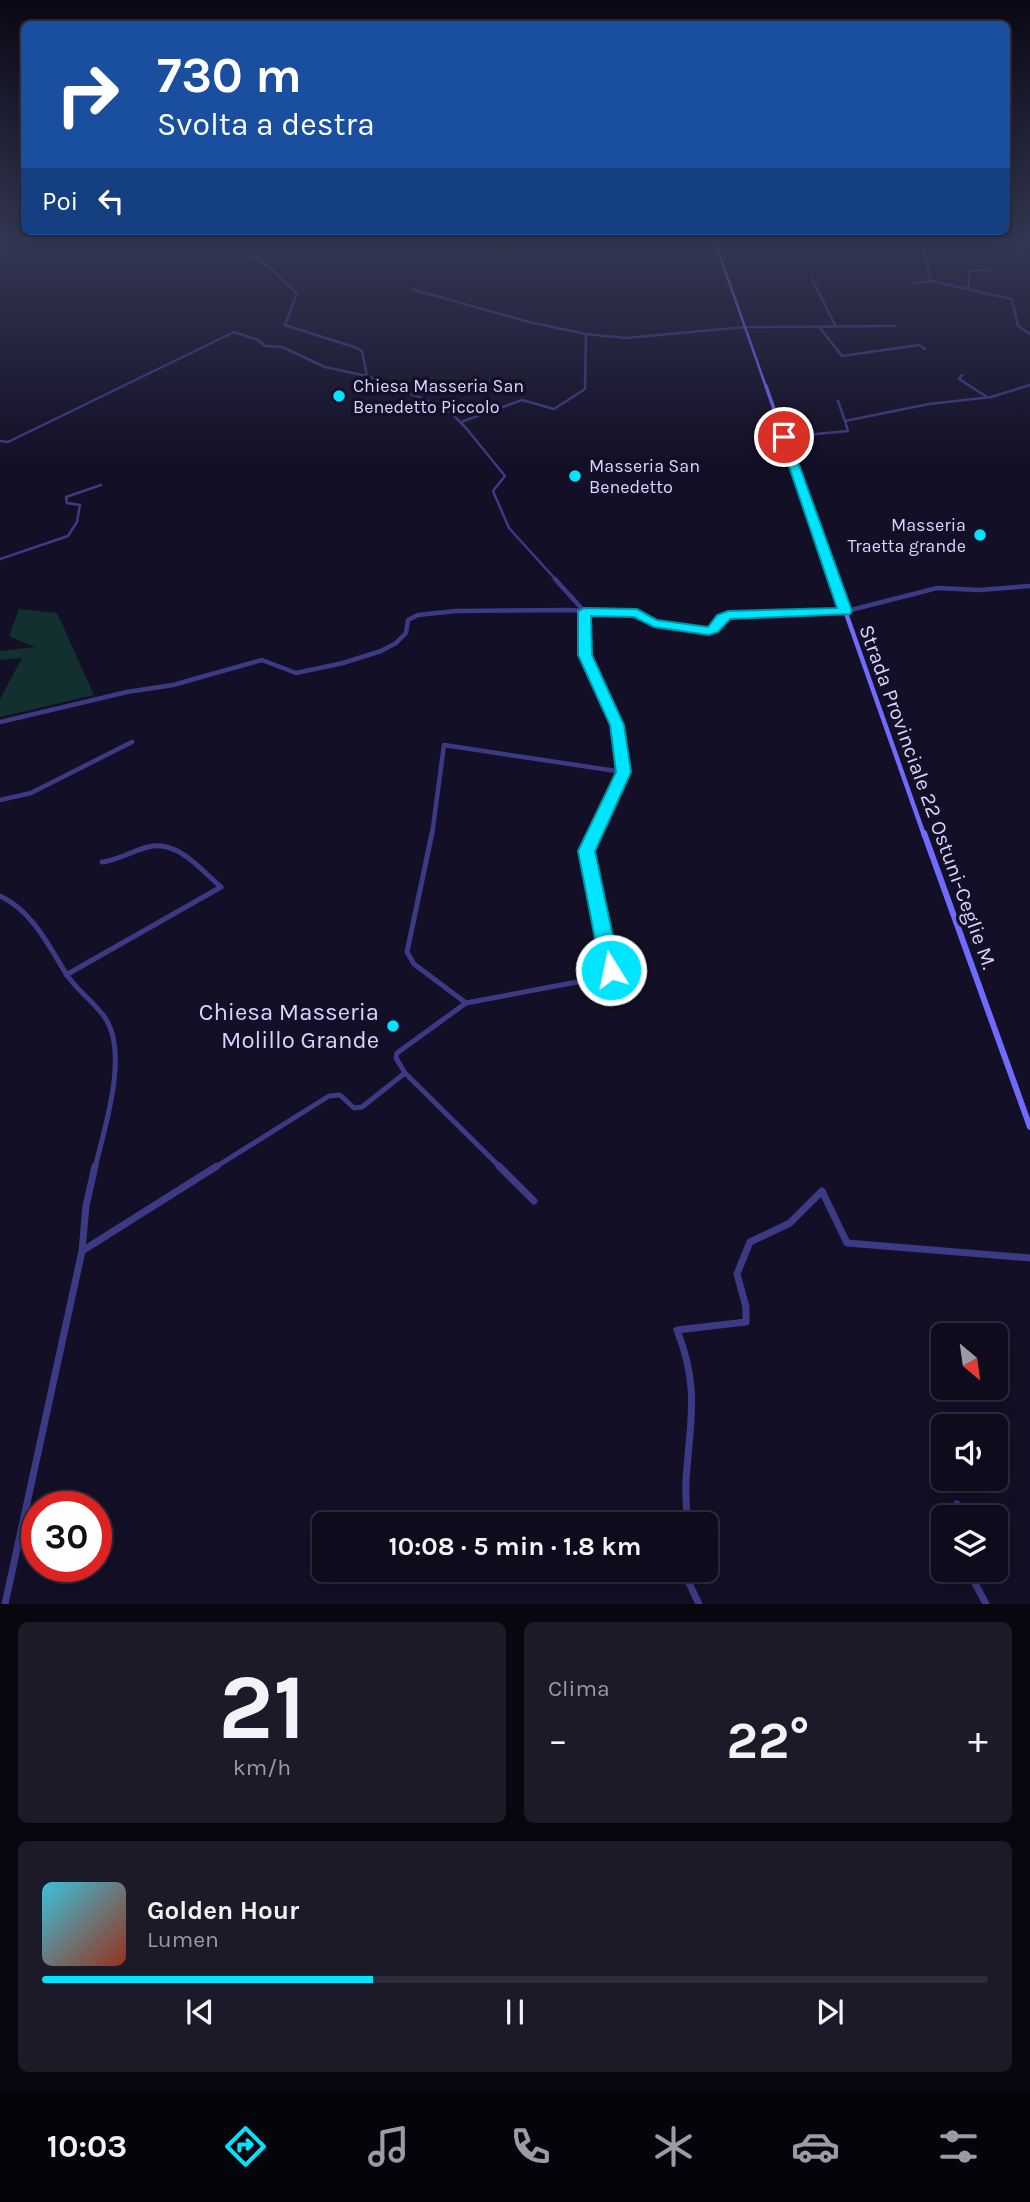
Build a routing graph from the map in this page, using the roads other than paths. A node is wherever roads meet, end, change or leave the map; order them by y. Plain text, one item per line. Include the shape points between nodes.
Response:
1 (289, 314) edge
2 (499, 314) edge
3 (741, 314) edge
4 (829, 314) edge
5 (1015, 314) edge
6 (895, 326) dead end
7 (745, 327) junction
8 (820, 327) junction
9 (836, 327) junction
10 (586, 334) junction
11 (1030, 334) edge
12 (925, 349) dead end
13 (962, 375) dead end
14 (367, 376) junction
15 (1030, 385) edge
16 (988, 397) junction
17 (838, 401) dead end
18 (845, 421) junction
19 (461, 422) junction
20 (784, 437) junction
21 (0, 441) edge
22 (101, 485) dead end
23 (0, 559) edge
24 (1030, 586) edge
25 (584, 611) junction
26 (845, 611) junction
27 (0, 722) edge
28 (132, 742) dead end
29 (616, 771) dead end
30 (0, 800) edge
31 (102, 862) dead end
32 (0, 896) edge
33 (66, 975) junction
34 (466, 1003) junction
35 (405, 1073) junction
36 (1030, 1127) edge
37 (534, 1201) dead end
38 (82, 1251) junction
39 (1030, 1258) edge
40 (687, 1512) edge
41 (689, 1582) edge
42 (974, 1582) edge
43 (5, 1604) edge
44 (699, 1604) edge
45 (986, 1604) edge

1 - 14 street via 285,325 362,351
2 - 10 street
3 - 7 main road, Strada Provinciale 22 Ostuni-Ceglie M.
4 - 9 street
5 - 11 street via 1018,326
6 - 9 street
7 - 8 street
7 - 10 street via 634,339
7 - 20 main road, Strada Provinciale 22 Ostuni-Ceglie M.
8 - 9 street
8 - 12 street via 842,356 919,345
10 - 19 street via 584,389 554,409 522,400
13 - 16 street via 959,379
14 - 19 street via 446,410
14 - 21 street via 325,367 234,332 8,442
15 - 16 street
16 - 18 street
17 - 18 street
18 - 20 street via 848,431
19 - 25 street via 505,476 493,491 509,528
20 - 26 main road, Strada Provinciale 22 Ostuni-Ceglie M.
22 - 23 street via 66,497 67,502 80,505 68,536
24 - 26 street via 937,588
25 - 26 street via 637,613 654,623 709,631 728,615
25 - 27 street via 418,615 408,620 401,637 363,660 296,673 262,660 185,682
25 - 34 street via 585,655 617,725 623,772 586,851 611,970 609,976
26 - 36 main road, Strada Provinciale 22 Ostuni-Ceglie M.
28 - 30 street via 49,786 14,800
29 - 34 street via 444,745 432,836 407,952 414,964
31 - 33 street via 152,844 167,844 221,887
32 - 33 street via 12,899
33 - 38 street via 102,1013 113,1035 107,1121 88,1195
34 - 35 street via 397,1053
35 - 37 street
35 - 38 street via 359,1108 340,1095 330,1096
38 - 43 street
39 - 40 street via 847,1243 822,1191 806,1213 786,1228 750,1242 737,1274 746,1322 677,1330 689,1358 695,1403
41 - 44 street
42 - 45 street

